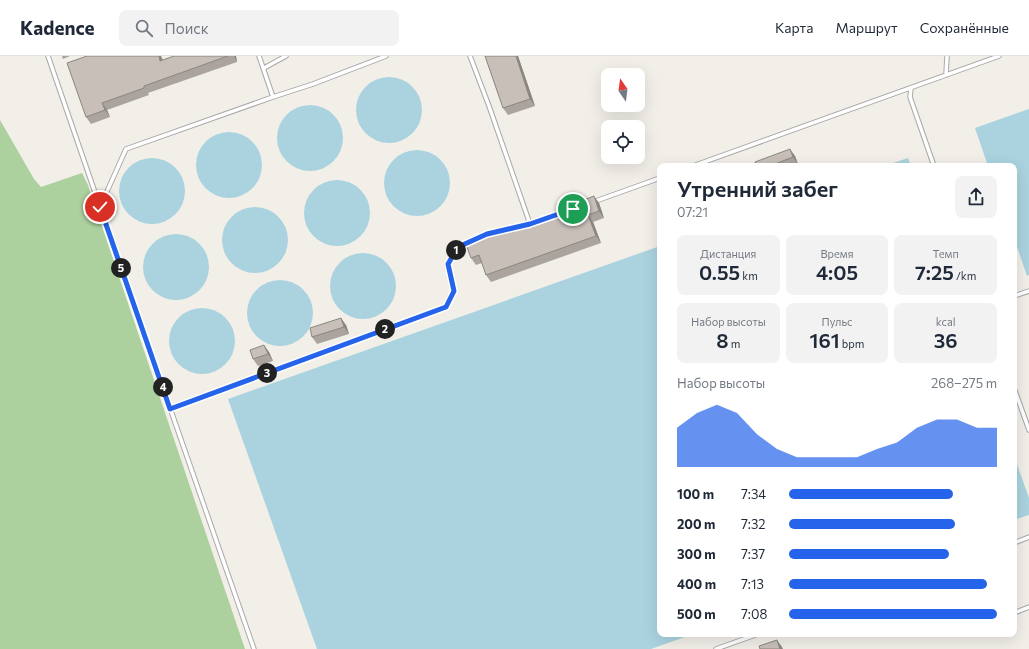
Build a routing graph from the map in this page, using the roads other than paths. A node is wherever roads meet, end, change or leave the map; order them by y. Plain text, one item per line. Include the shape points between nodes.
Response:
1 (48, 56) edge
2 (259, 56) edge
3 (286, 56) edge
4 (386, 56) edge
5 (470, 56) edge
6 (947, 56) edge
7 (999, 56) edge
8 (264, 68) junction
9 (946, 75) junction
10 (911, 88) junction
11 (273, 97) junction
12 (700, 163) edge
13 (933, 163) edge
14 (657, 179) edge
15 (588, 204) edge
16 (100, 207) junction
17 (537, 222) edge
18 (530, 224) junction
19 (1029, 291) edge
20 (1017, 295) edge
21 (1017, 396) edge
22 (170, 409) junction
23 (1029, 430) edge
24 (1029, 537) edge
25 (1017, 542) edge
26 (1029, 607) edge
27 (1017, 612) edge
28 (750, 637) edge
29 (254, 649) edge
30 (716, 649) edge

1 - 16 lane
2 - 8 lane
3 - 8 lane
4 - 11 lane
5 - 18 lane
6 - 9 lane
7 - 9 lane
8 - 11 lane
9 - 10 lane
10 - 12 lane
10 - 13 lane via 910,97
11 - 16 lane via 126,149
14 - 15 lane
16 - 22 lane
17 - 18 lane
18 - 22 lane via 487,234 458,247 448,264 454,291 446,307
19 - 20 lane
21 - 23 lane
22 - 29 lane
24 - 25 lane
26 - 27 lane
28 - 30 lane

